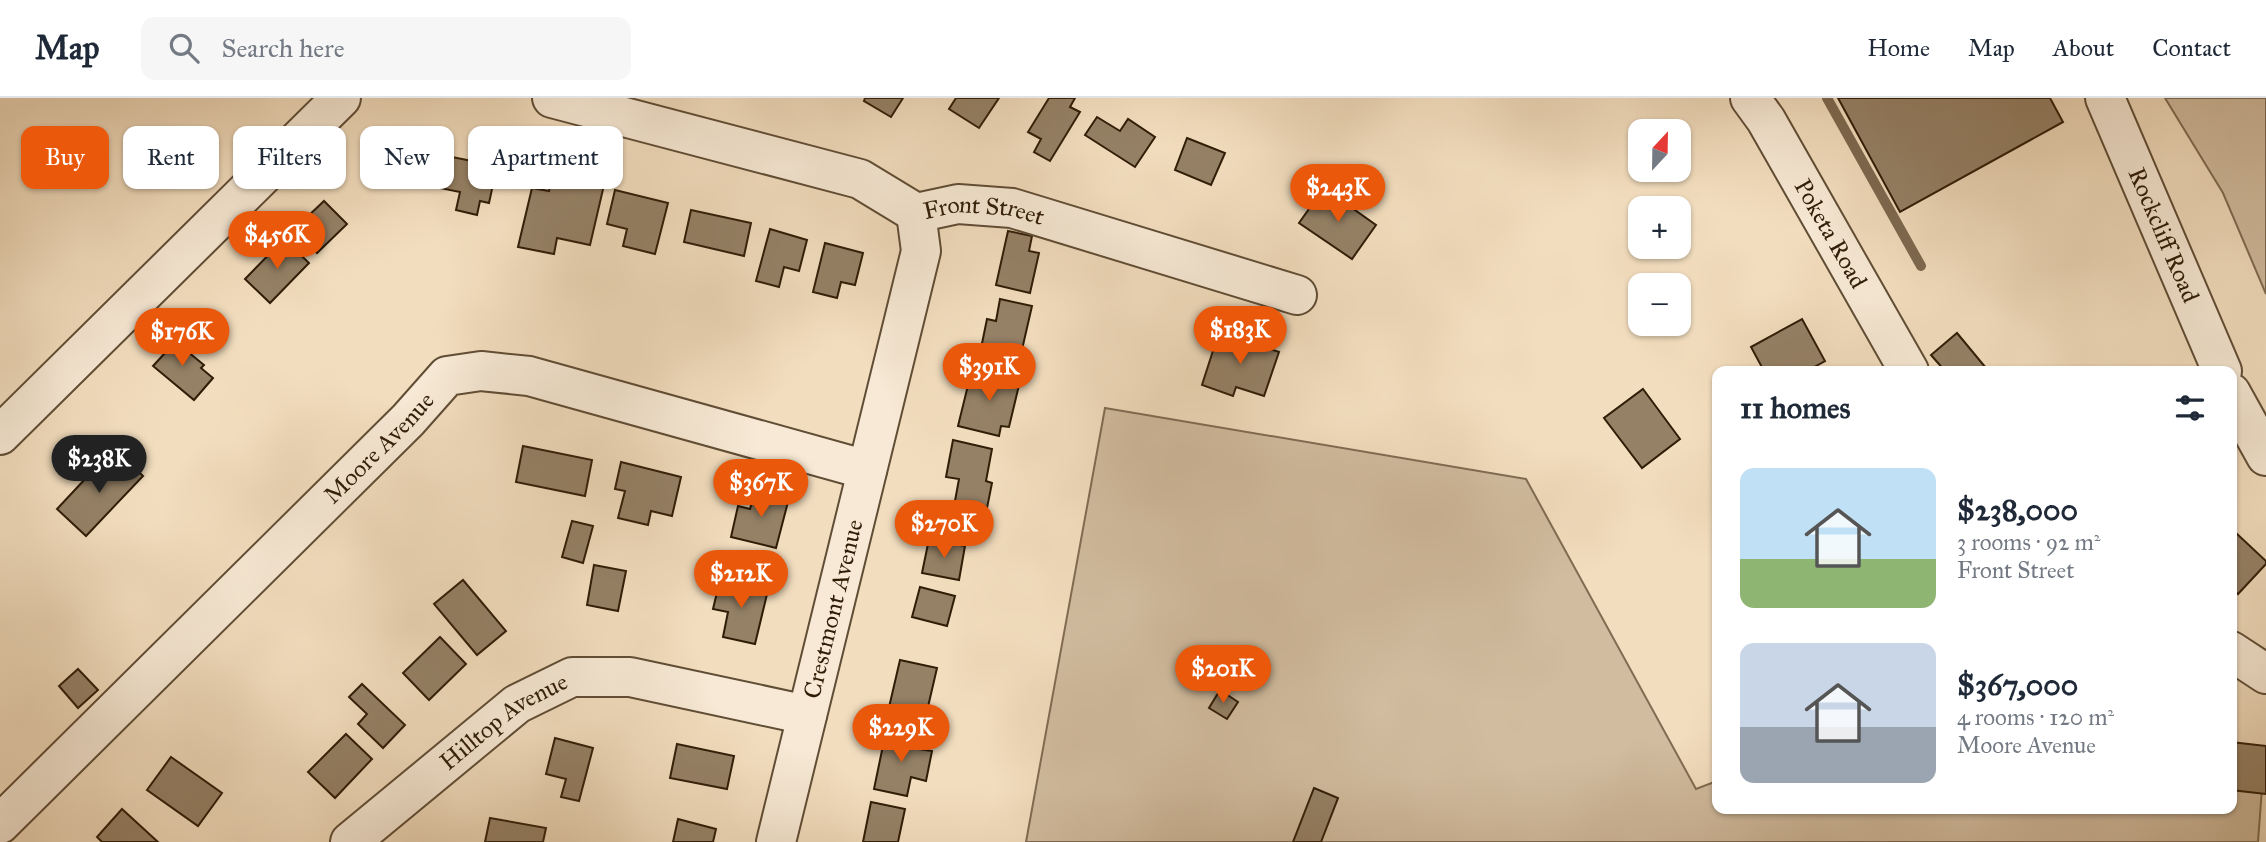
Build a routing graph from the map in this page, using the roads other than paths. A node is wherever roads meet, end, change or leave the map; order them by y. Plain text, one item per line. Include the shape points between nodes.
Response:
1 (341, 98) edge
2 (552, 98) edge
3 (1750, 98) edge
4 (2105, 98) edge
5 (916, 213) junction
6 (1297, 295) dead end
7 (1906, 366) edge
8 (2220, 366) edge
9 (2237, 404) edge
10 (0, 435) edge
11 (2266, 456) edge
12 (867, 470) junction
13 (2237, 655) edge
14 (2266, 674) edge
15 (807, 715) junction
16 (0, 824) edge
17 (350, 842) edge
18 (776, 842) edge

1 - 10 street
2 - 5 street, Front Street via 860,179
3 - 7 street, Poketa Road
4 - 8 street, Rockcliff Road
5 - 6 street, Front Street via 958,205 1012,208
5 - 12 street, Crestmont Avenue via 921,251
9 - 11 street
12 - 15 street, Crestmont Avenue
12 - 16 street, Moore Avenue via 529,376 481,371 447,376
13 - 14 street
15 - 17 street, Hilltop Avenue via 630,677 572,677 517,704
15 - 18 street, Crestmont Avenue

